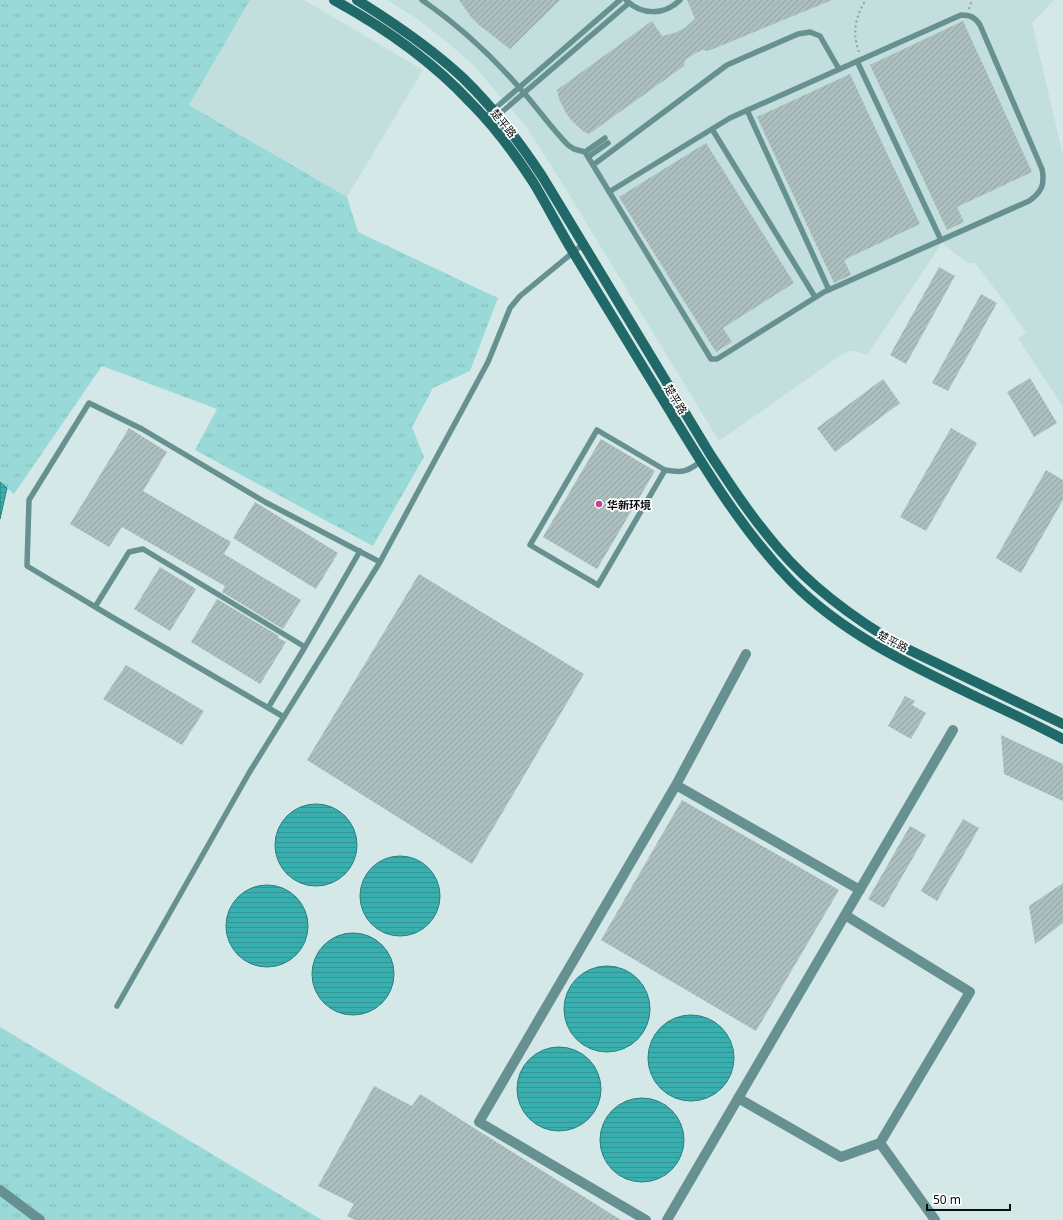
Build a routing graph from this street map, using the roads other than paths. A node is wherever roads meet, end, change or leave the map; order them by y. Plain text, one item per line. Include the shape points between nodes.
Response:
1 (334, 0) edge
2 (357, 0) edge
3 (422, 0) edge
4 (620, 0) edge
5 (680, 0) edge
6 (627, 1) edge
7 (859, 60) junction
8 (839, 69) junction
9 (519, 87) junction
10 (524, 93) junction
11 (747, 110) junction
12 (495, 113) junction
13 (487, 120) junction
14 (712, 129) junction
15 (606, 141) dead end
16 (586, 155) junction
17 (593, 165) junction
18 (609, 192) junction
19 (941, 240) junction
20 (582, 245) junction
21 (573, 252) junction
22 (829, 290) junction
23 (815, 297) junction
24 (700, 462) junction
25 (665, 470) junction
26 (360, 551) junction
27 (380, 562) junction
28 (95, 607) junction
29 (305, 647) junction
30 (746, 654) dead end
31 (268, 708) junction
32 (284, 717) junction
33 (1063, 724) edge
34 (953, 730) dead end
35 (1063, 739) edge
36 (676, 785) junction
37 (860, 890) junction
38 (846, 914) junction
39 (117, 1006) dead end
40 (738, 1098) junction
41 (880, 1143) junction
42 (0, 1190) edge
43 (40, 1220) edge
44 (646, 1220) edge
45 (667, 1220) edge
46 (935, 1220) edge

1 - 13 main road, 楚平路 via 382,28 420,55
2 - 12 main road, 楚平路 via 393,23 446,63
3 - 9 lane via 486,52
4 - 9 lane
5 - 6 lane via 665,10 652,12 640,10
6 - 10 lane
7 - 8 lane
7 - 19 lane
7 - 19 lane via 961,15 974,18 980,25 1042,169 1044,184 1038,195 1029,200
8 - 11 lane
8 - 17 lane via 820,36 810,32 798,34 727,65
9 - 10 lane
9 - 12 lane
10 - 12 lane
10 - 16 lane via 565,142
11 - 14 lane
11 - 22 lane
12 - 13 lane
12 - 20 main road, 楚平路 via 528,155
13 - 21 main road, 楚平路 via 532,182
14 - 18 lane
14 - 23 lane
15 - 16 lane
16 - 17 lane
17 - 18 lane
18 - 23 lane via 711,359 717,359
19 - 22 lane
20 - 21 lane
20 - 33 main road, 楚平路 via 727,481 778,548 800,571 878,633
21 - 24 main road, 楚平路
21 - 27 lane via 520,296 510,308 488,362
22 - 23 lane
24 - 25 lane via 690,470
24 - 35 main road, 楚平路 via 736,516 769,557 808,598 870,642
25 - 25 lane via 597,430 530,545 598,584
26 - 27 lane
26 - 28 lane via 265,502 142,429 89,403 29,500 27,566
26 - 29 lane
27 - 32 lane
28 - 29 lane via 128,552 143,549
28 - 31 lane
29 - 31 lane
30 - 36 street
31 - 32 lane
32 - 39 lane via 249,773
34 - 37 street
36 - 37 street
36 - 44 street via 479,1122
37 - 38 street
38 - 40 street
38 - 41 street via 970,992
40 - 41 street via 841,1157
40 - 45 street
41 - 46 street
42 - 43 street

